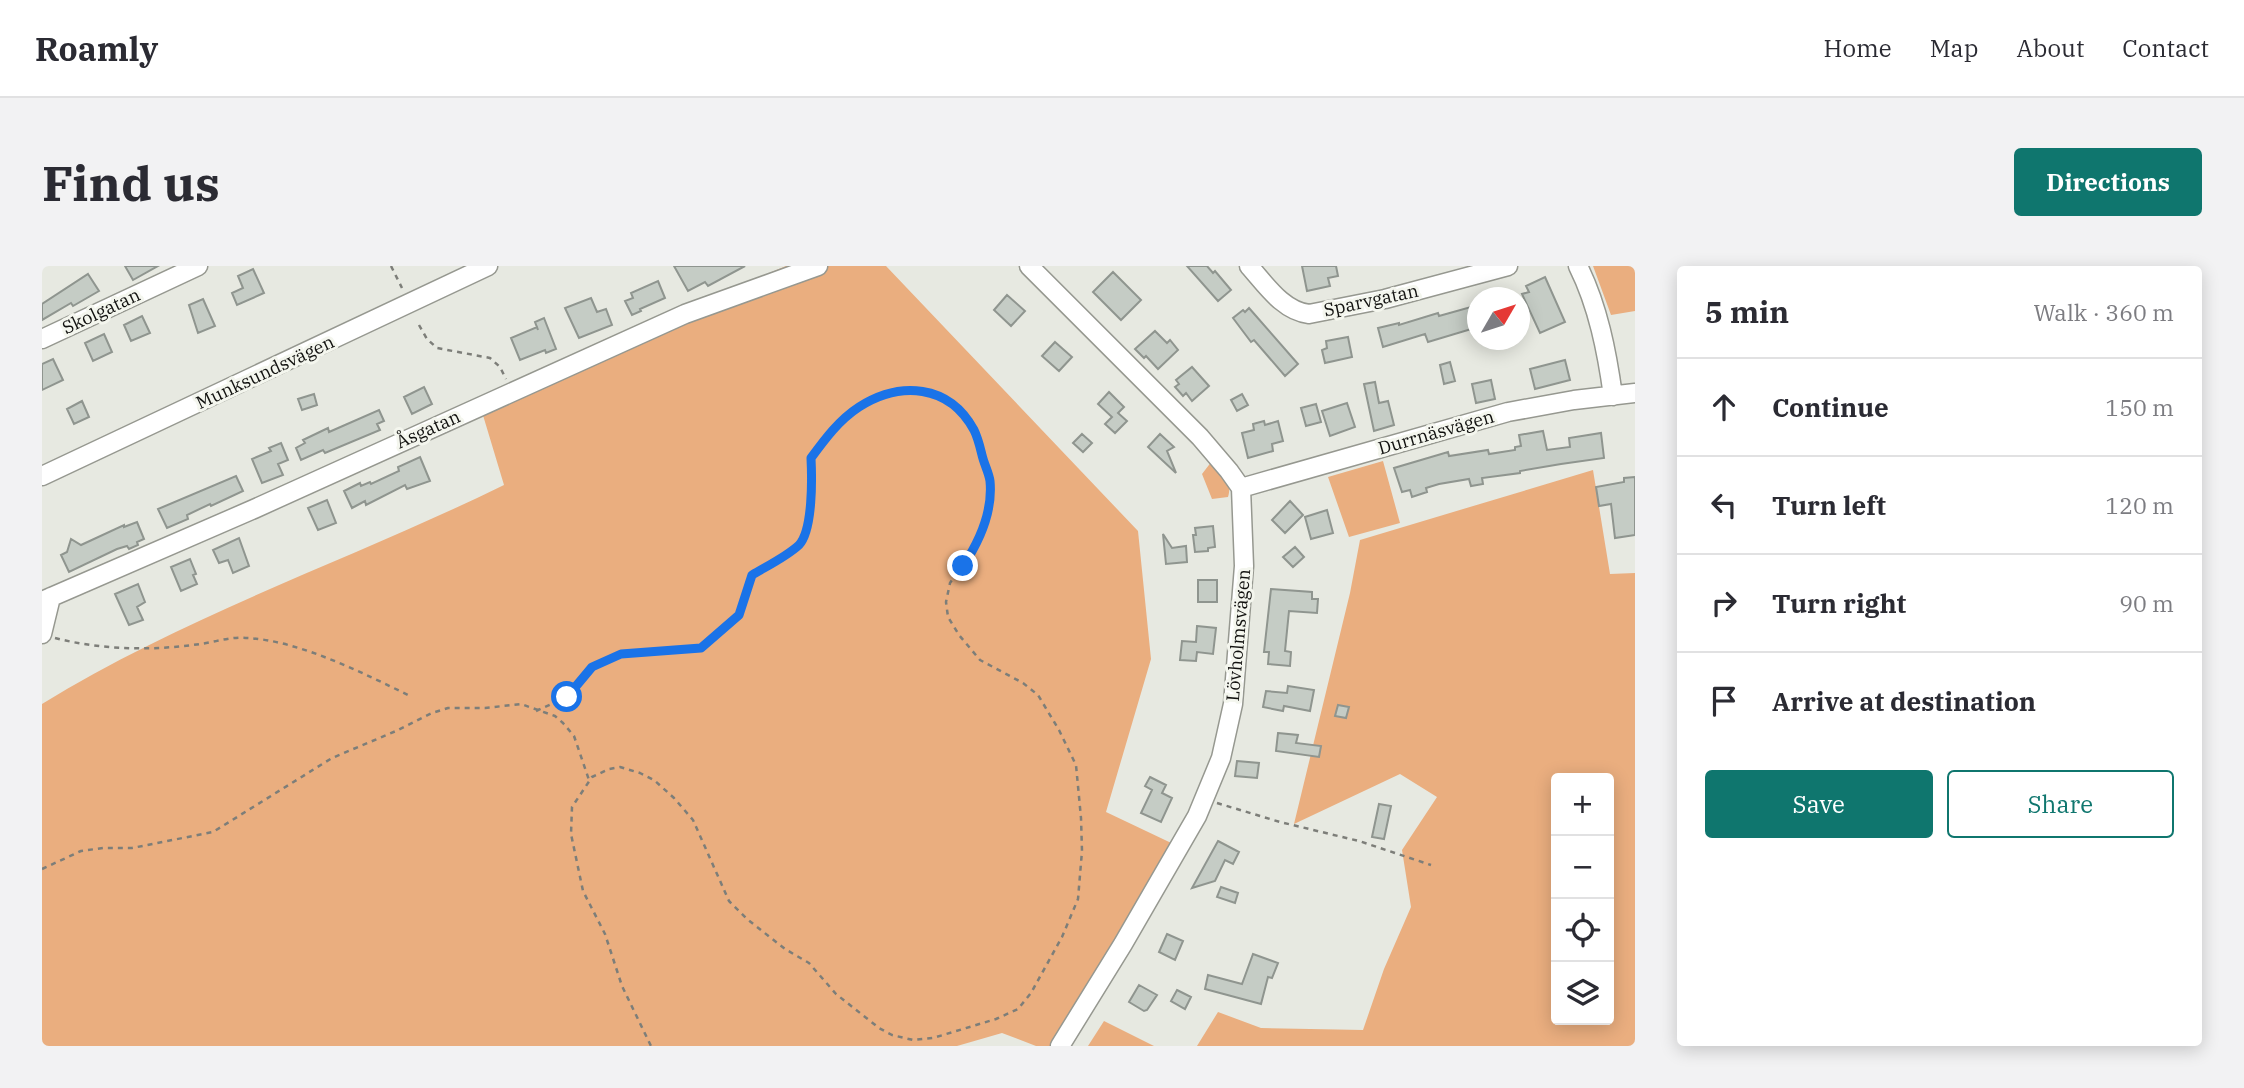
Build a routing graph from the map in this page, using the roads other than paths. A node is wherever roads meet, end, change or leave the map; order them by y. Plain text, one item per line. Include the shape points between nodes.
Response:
1 (198, 266) edge
2 (488, 266) edge
3 (818, 266) edge
4 (1028, 266) edge
5 (1249, 266) edge
6 (1508, 266) edge
7 (1578, 266) edge
8 (42, 339) edge
9 (1635, 393) edge
10 (1614, 396) junction
11 (42, 476) edge
12 (1241, 488) junction
13 (47, 599) edge
14 (47, 635) edge
15 (1060, 1046) edge

1 - 8 street, Skolgatan
2 - 11 street, Munksundsvägen
3 - 13 street, Åsgatan via 685,314
4 - 12 street via 1200,437
5 - 6 street, Sparvgatan via 1279,299 1299,313 1309,314
7 - 10 street via 1608,358
9 - 10 street, Durrnäsvägen
10 - 12 street, Durrnäsvägen via 1508,412
12 - 15 street, Lövholmsvägen via 1244,566 1233,704 1221,758 1197,816 1163,878
13 - 14 street

